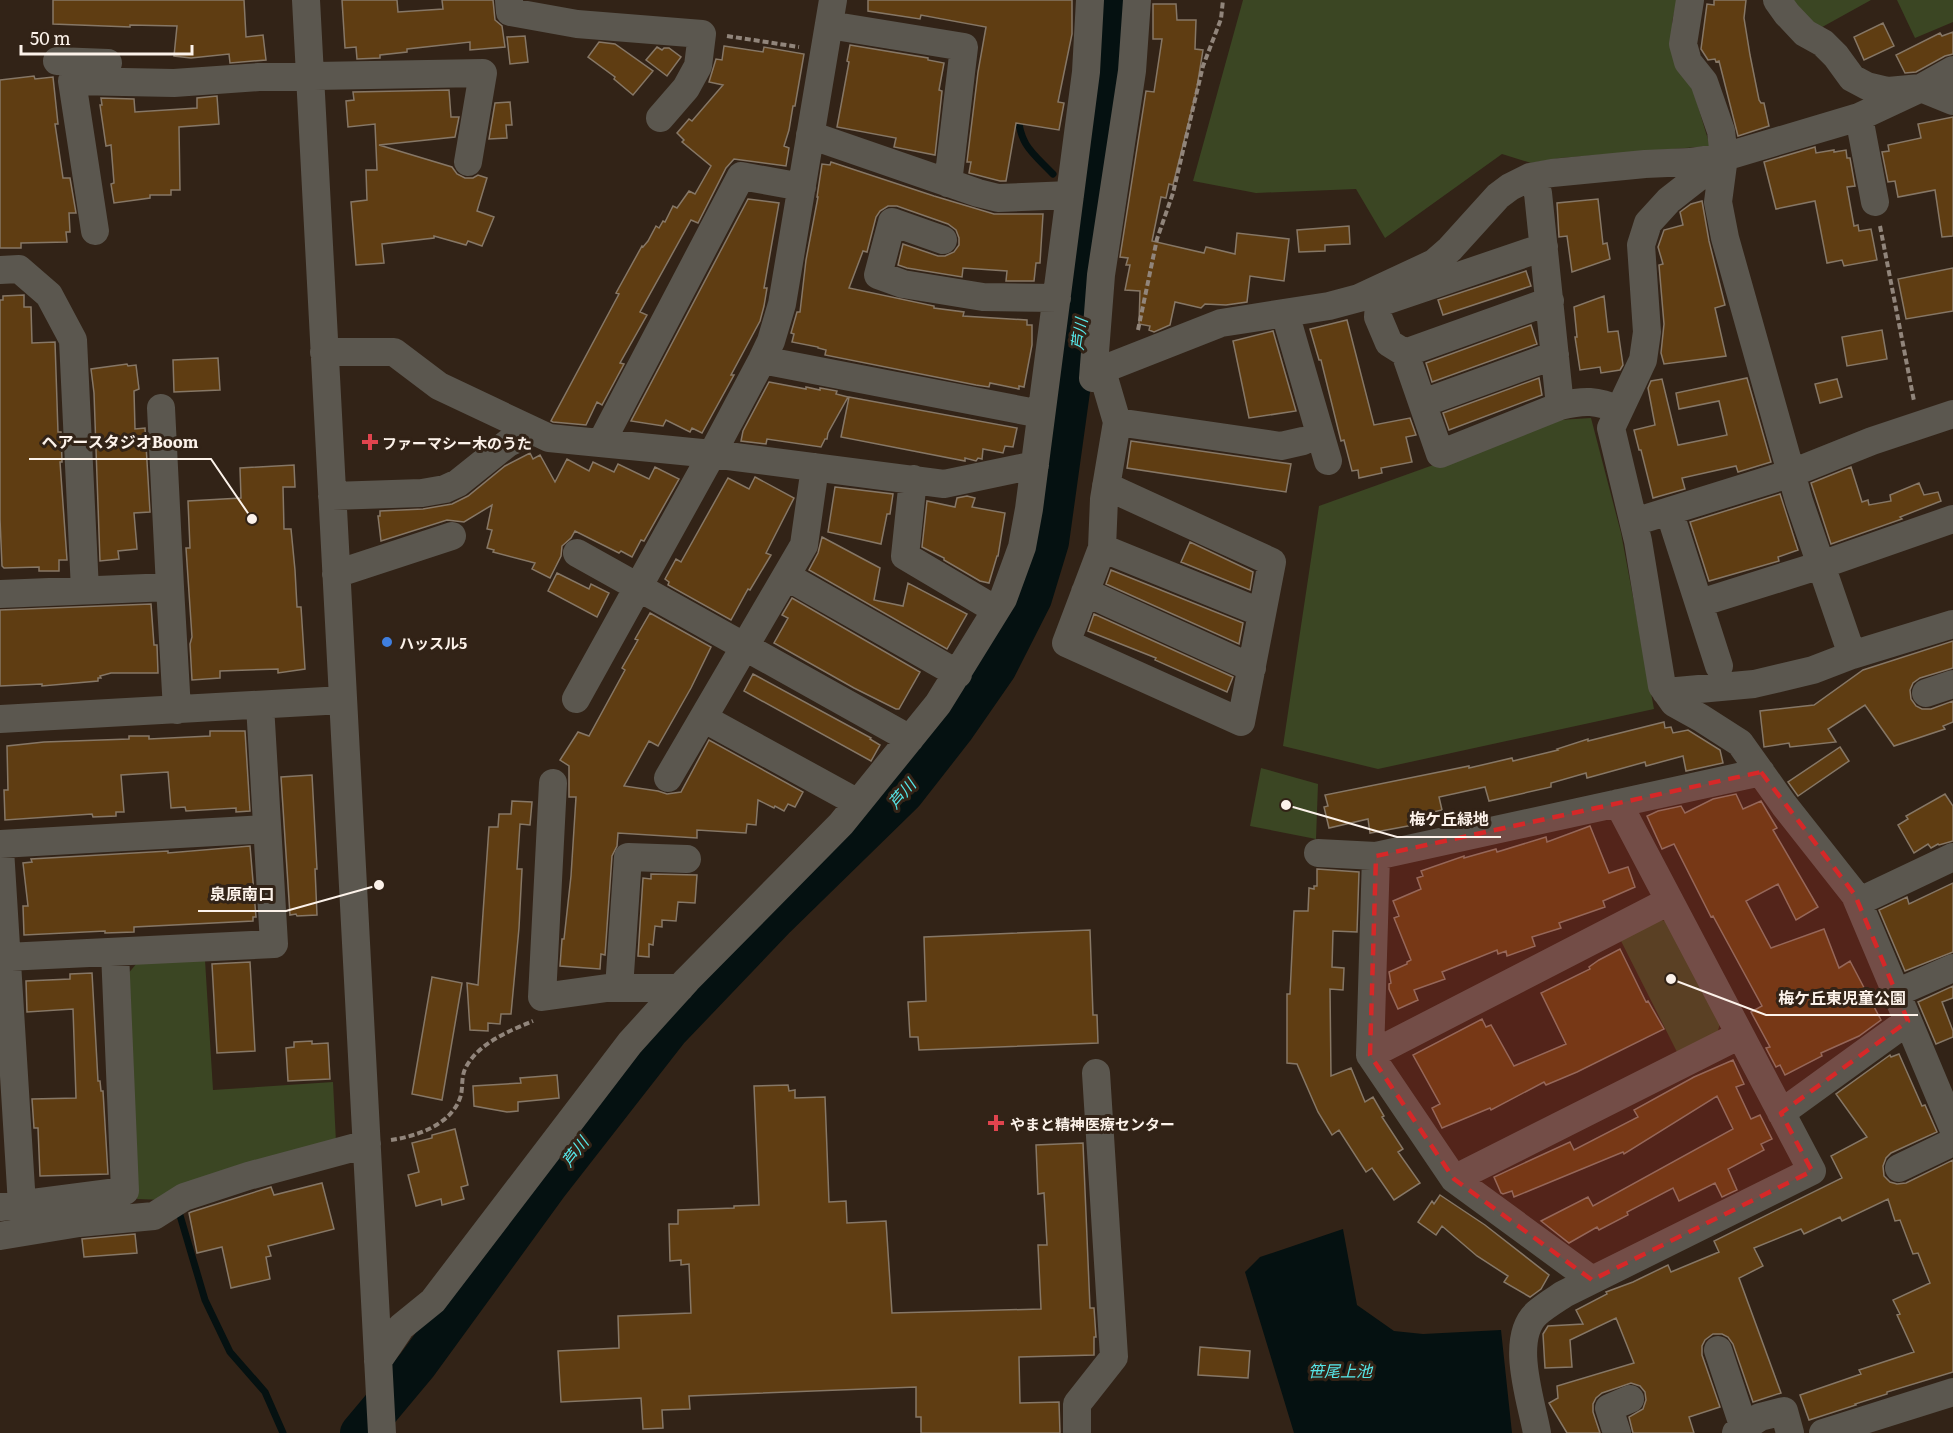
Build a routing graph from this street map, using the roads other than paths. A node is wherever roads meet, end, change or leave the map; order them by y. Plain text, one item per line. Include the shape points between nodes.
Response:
1 (306, 0) edge
2 (509, 0) edge
3 (1090, 0) edge
4 (1137, 0) edge
5 (1690, 0) edge
6 (1777, 0) edge
7 (552, 9) edge
8 (829, 25) edge
9 (57, 61) dead end
10 (1953, 70) edge
11 (310, 76) junction
12 (174, 84) junction
13 (1921, 88) junction
14 (1953, 101) edge
15 (1859, 117) junction
16 (660, 118) dead end
17 (810, 135) junction
18 (1724, 157) junction
19 (468, 162) dead end
20 (1530, 177) junction
21 (948, 183) junction
22 (802, 188) junction
23 (1070, 195) junction
24 (1875, 202) road end
25 (95, 231) dead end
26 (943, 240) dead end
27 (1544, 247) junction
28 (0, 270) edge
29 (1057, 298) junction
30 (1550, 301) junction
31 (1285, 313) junction
32 (324, 352) junction
33 (1405, 353) junction
34 (1555, 355) junction
35 (762, 360) junction
36 (1047, 373) junction
37 (1098, 375) junction
38 (1423, 403) junction
39 (1560, 406) junction
40 (161, 408) dead end
41 (1619, 410) junction
42 (1041, 414) junction
43 (1953, 414) edge
44 (1117, 422) junction
45 (534, 431) junction
46 (1303, 441) dead end
47 (601, 443) junction
48 (712, 454) junction
49 (1328, 461) dead end
50 (1035, 465) junction
51 (815, 467) junction
52 (1792, 474) junction
53 (913, 479) junction
54 (1106, 486) junction
55 (332, 496) junction
56 (1953, 519) edge
57 (1634, 522) junction
58 (1673, 523) dead end
59 (452, 536) dead end
60 (1102, 548) junction
61 (577, 553) dead end
62 (1821, 565) junction
63 (336, 574) junction
64 (786, 576) junction
65 (170, 587) junction
66 (638, 587) junction
67 (85, 590) junction
68 (1085, 592) junction
69 (0, 594) edge
70 (1700, 603) junction
71 (996, 610) junction
72 (1262, 613) junction
73 (1953, 624) edge
74 (745, 647) junction
75 (1852, 655) junction
76 (1719, 666) dead end
77 (1252, 668) junction
78 (958, 674) junction
79 (1953, 684) edge
80 (1666, 692) junction
81 (1926, 693) dead end
82 (576, 699) dead end
83 (343, 700) junction
84 (260, 705) junction
85 (177, 710) junction
86 (703, 718) junction
87 (0, 720) edge
88 (910, 739) junction
89 (1761, 772) junction
90 (668, 778) dead end
91 (554, 783) dead end
92 (858, 803) junction
93 (1618, 804) junction
94 (267, 829) junction
95 (0, 844) edge
96 (0, 849) edge
97 (1318, 853) dead end
98 (1376, 856) junction
99 (1953, 857) edge
100 (687, 859) dead end
101 (1669, 901) junction
102 (1858, 902) junction
103 (115, 952) junction
104 (6, 957) junction
105 (1953, 968) edge
106 (619, 988) junction
107 (680, 988) junction
108 (1896, 993) junction
109 (1908, 1021) junction
110 (1740, 1035) junction
111 (1370, 1055) junction
112 (1096, 1073) dead end
113 (1781, 1113) junction
114 (1953, 1128) edge
115 (1953, 1142) edge
116 (367, 1144) junction
117 (1899, 1168) dead end
118 (1454, 1179) junction
119 (11, 1206) edge
120 (0, 1236) edge
121 (1593, 1280) junction
122 (1718, 1350) dead end
123 (379, 1372) junction
124 (1953, 1392) edge
125 (1630, 1400) dead end
126 (1740, 1430) edge
127 (382, 1433) edge
128 (1077, 1433) edge
129 (1537, 1433) edge
130 (1617, 1433) edge
131 (1790, 1433) edge
132 (1823, 1433) edge

1 - 11 street
2 - 7 street via 510,12
3 - 23 street via 1086,72
4 - 37 street via 1132,71 1101,275
5 - 18 street via 1683,44 1688,62 1704,82 1721,130
6 - 13 street via 1804,33 1836,56 1852,78 1888,91
7 - 16 street via 577,24 702,34 698,66
8 - 17 street
8 - 21 street via 964,47
9 - 12 street via 157,65
10 - 13 street
11 - 12 street
11 - 19 street via 483,73
11 - 32 street
12 - 25 street via 72,81
13 - 14 street
13 - 15 street
15 - 18 street
15 - 24 street
17 - 21 street
17 - 22 street
18 - 20 street
18 - 41 street via 1669,200 1648,223 1641,245 1647,332 1643,360
18 - 52 street via 1719,202 1725,238
20 - 27 street via 1538,193
20 - 31 street via 1498,196 1434,264 1359,298
21 - 23 street via 998,198
22 - 35 street via 782,304
22 - 47 street via 741,176
23 - 29 street
26 - 29 street via 892,222 878,275 903,284 983,297
27 - 30 street
27 - 33 street via 1379,303 1378,317 1389,343
28 - 67 street via 19,269 49,295 73,340
29 - 36 street
30 - 33 street
30 - 34 street
31 - 37 street via 1221,323
31 - 49 street
32 - 45 street via 394,352 440,386
32 - 55 street
33 - 38 street
34 - 38 street
34 - 39 street
35 - 42 street
35 - 48 street
36 - 37 street
36 - 42 street
37 - 44 street
38 - 39 street via 1440,454
39 - 41 street via 1580,401 1602,402
40 - 65 street
41 - 57 street via 1611,428
42 - 50 street
43 - 52 street
44 - 46 street via 1281,446
44 - 54 street
45 - 47 street via 549,438
45 - 55 street via 508,443 445,489
47 - 48 street
48 - 51 street
48 - 66 street
50 - 53 street via 944,484
50 - 71 street via 1022,547
51 - 53 street
51 - 64 street via 804,546
52 - 57 street
52 - 62 street
53 - 71 street via 905,556
54 - 60 street
54 - 72 street via 1272,562
55 - 63 street
56 - 62 street
57 - 80 street
58 - 70 street
59 - 63 street
60 - 68 street
60 - 72 street
61 - 66 street
62 - 70 street
62 - 75 street
63 - 83 street
64 - 74 street
64 - 78 street
65 - 67 street
65 - 85 street
66 - 74 street
66 - 82 street
67 - 69 street
68 - 77 street
68 - 77 street via 1066,643 1241,722
70 - 76 street
71 - 78 street
72 - 77 street
73 - 75 street
74 - 86 street
74 - 88 street
75 - 80 street via 1813,670 1754,684
78 - 88 street
79 - 81 street
80 - 89 street via 1674,703 1740,743
83 - 84 street
83 - 116 street
84 - 85 street
84 - 94 street
85 - 87 street
86 - 90 street
86 - 92 street
88 - 92 street
89 - 93 street
89 - 102 street
91 - 106 street via 542,997
92 - 107 street via 842,824
93 - 98 street
93 - 101 street
94 - 95 street
94 - 103 street via 274,944
96 - 104 street
97 - 98 street
98 - 111 street
99 - 102 street
100 - 106 street via 628,857
101 - 110 street
101 - 111 street
102 - 108 street
103 - 104 street
103 - 119 street via 125,1191
104 - 119 street
105 - 108 street
106 - 107 street
107 - 123 street via 630,1043 433,1301 401,1327
108 - 109 street
109 - 113 street
109 - 114 street
110 - 113 street
110 - 118 street
111 - 118 street
112 - 128 street via 1114,1357 1077,1404
113 - 121 street via 1812,1171
115 - 117 street
116 - 120 street via 184,1197 154,1216
116 - 123 street
118 - 121 street
121 - 129 street via 1536,1314 1525,1331 1523,1357
122 - 126 street
123 - 127 street
124 - 132 street
125 - 130 street via 1609,1408
126 - 131 street via 1760,1417 1784,1411

